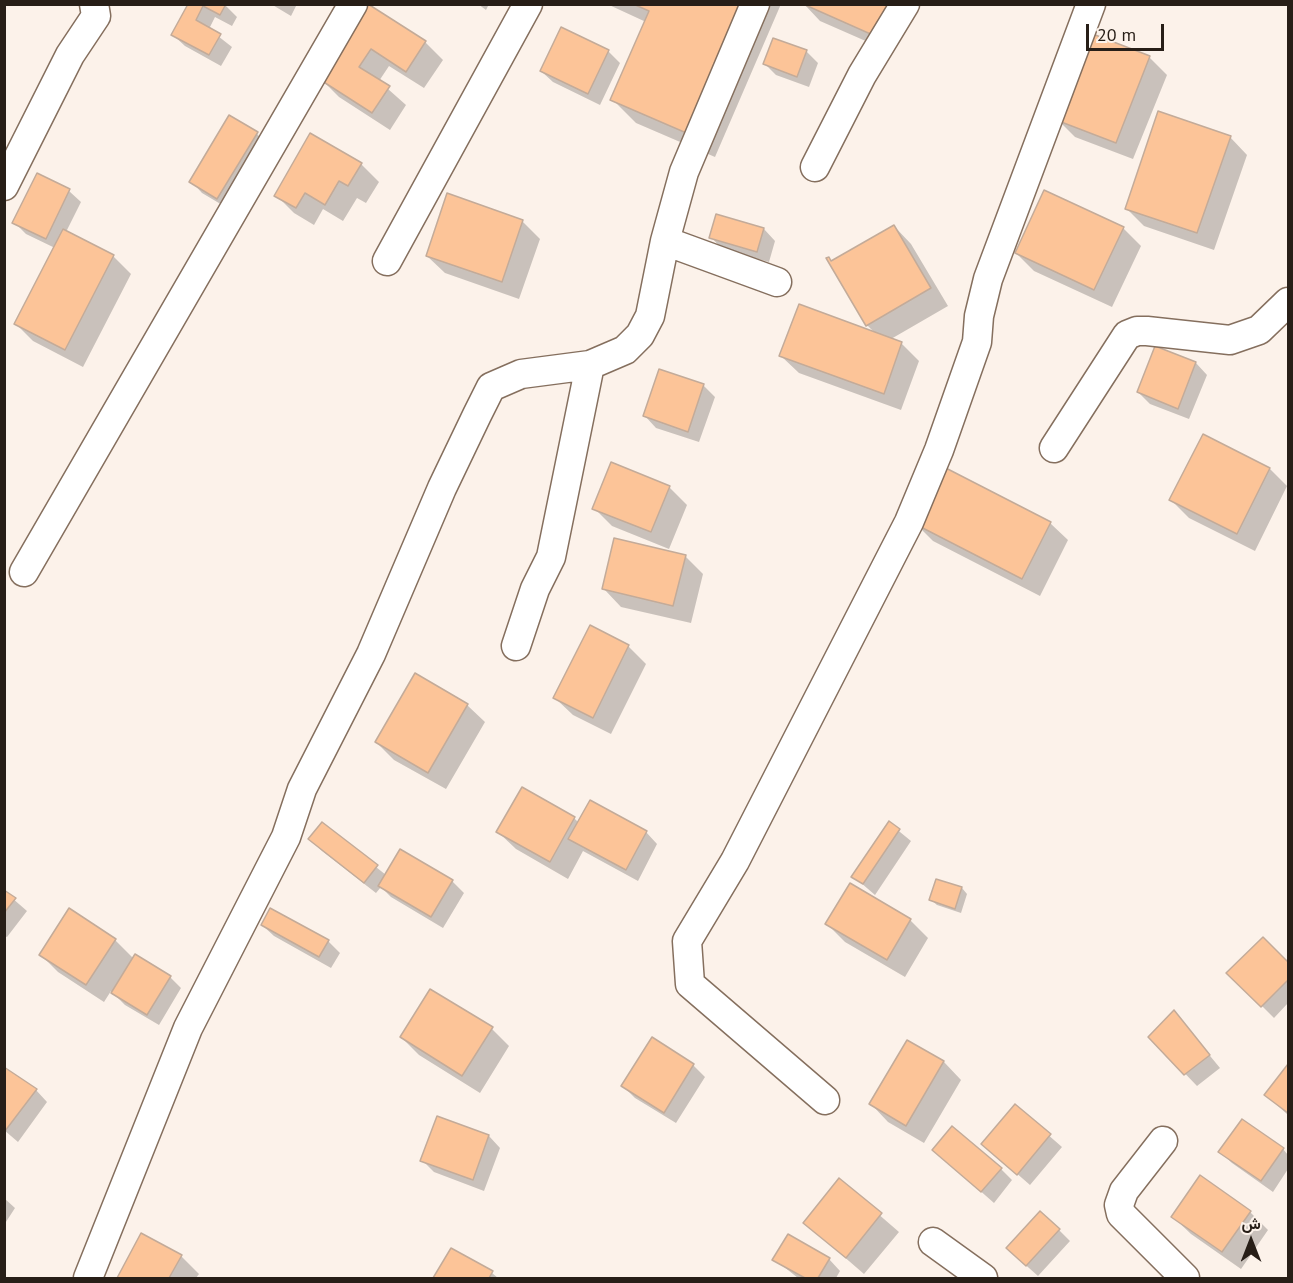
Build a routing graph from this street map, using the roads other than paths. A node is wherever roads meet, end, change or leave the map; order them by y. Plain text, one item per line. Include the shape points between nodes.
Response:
1 (94, 4) edge
2 (353, 4) edge
3 (528, 4) edge
4 (755, 4) edge
5 (905, 4) edge
6 (1091, 4) edge
7 (815, 167) dead end
8 (4, 186) edge
9 (665, 241) junction
10 (387, 261) dead end
11 (777, 282) dead end
12 (1288, 302) edge
13 (590, 365) junction
14 (1054, 448) dead end
15 (24, 572) dead end
16 (516, 646) dead end
17 (825, 1100) dead end
18 (1163, 1141) dead end
19 (933, 1242) dead end
20 (88, 1278) edge
21 (983, 1278) edge
22 (1185, 1278) edge

1 - 8 street via 96,16 70,55
2 - 15 street
3 - 10 street
4 - 9 street via 684,172
5 - 7 street via 862,75
6 - 17 street via 988,279 979,316 978,342 909,522 735,861 687,941 690,984
9 - 11 street
9 - 13 street via 650,316 640,335 625,350
12 - 14 street via 1259,330 1230,340 1147,331 1127,335
13 - 16 street via 551,557
13 - 20 street via 521,374 491,387 442,488 371,654 302,789 286,837 188,1028
18 - 22 street via 1124,1191 1119,1205 1121,1214
19 - 21 street

